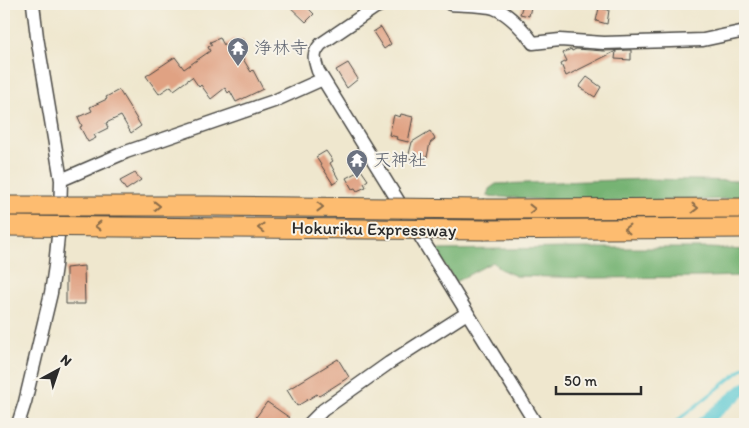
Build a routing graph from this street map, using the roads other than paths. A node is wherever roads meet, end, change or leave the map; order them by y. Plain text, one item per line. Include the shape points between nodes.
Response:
1 (33, 4) edge
2 (383, 4) edge
3 (450, 4) edge
4 (745, 31) edge
5 (323, 79) junction
6 (61, 180) junction
7 (4, 206) edge
8 (745, 208) edge
9 (4, 226) edge
10 (745, 228) edge
11 (466, 313) junction
12 (18, 424) edge
13 (309, 424) edge
14 (536, 424) edge

1 - 6 street
2 - 5 street via 320,44 314,56
3 - 4 street via 494,8 510,18 533,43 560,40 604,43 703,40
5 - 6 street via 274,101 126,152
5 - 11 street
6 - 12 street via 51,293
7 -> 8 highway, Hokuriku Expressway, bridge
10 -> 9 highway, Hokuriku Expressway, bridge via 484,230
11 - 13 street via 389,363 323,410
11 - 14 street

